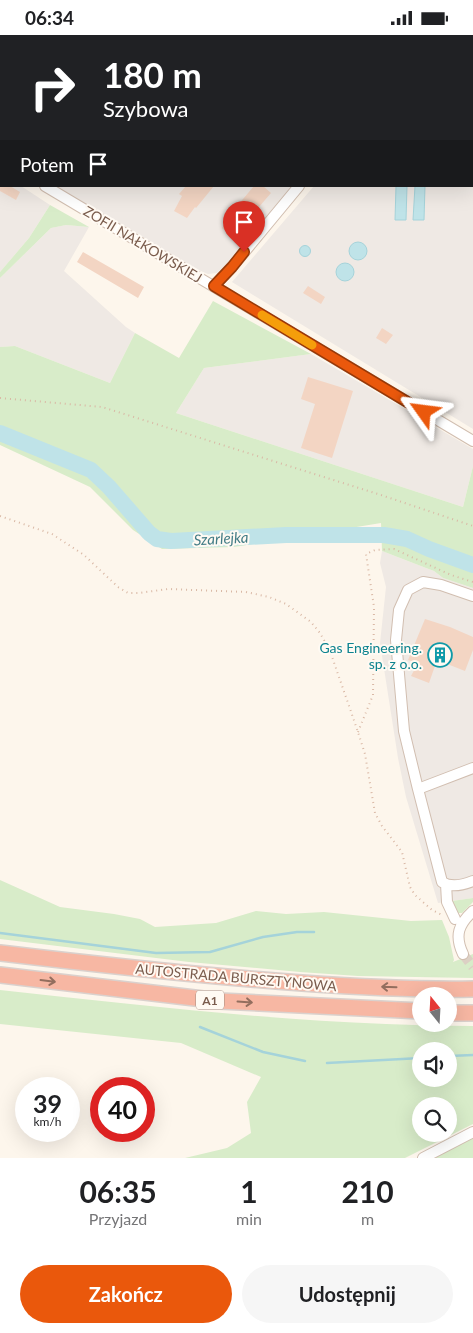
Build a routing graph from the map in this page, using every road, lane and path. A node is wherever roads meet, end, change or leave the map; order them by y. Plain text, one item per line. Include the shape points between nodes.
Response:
1 (47, 187) edge
2 (298, 187) edge
3 (214, 286) junction
4 (0, 398) edge
5 (473, 441) edge
6 (0, 516) edge
7 (473, 526) edge
8 (473, 582) edge
9 (473, 595) edge
10 (358, 732) junction
11 (473, 768) edge
12 (418, 789) junction
13 (473, 881) edge
14 (446, 884) junction
15 (473, 911) edge
16 (455, 919) joint
17 (0, 953) edge
18 (463, 954) tunnel mouth
19 (0, 975) edge
20 (473, 989) edge
21 (412, 1011) edge
22 (458, 1013) edge
23 (473, 1013) edge
24 (473, 1132) edge
25 (423, 1158) edge

1 - 3 street, ZOFII NAŁKOWSKIEJ
2 - 3 street
3 - 5 street, ZOFII NAŁKOWSKIEJ
4 - 7 path via 102,407
6 - 10 path via 52,534 84,555 128,593 168,589 246,592 286,604 311,622 320,633 330,651
8 - 10 path via 394,549 376,549 366,554 374,607 373,695
9 - 12 street via 423,582 408,590 399,610 396,640 404,731
10 - 16 path via 375,813 402,853 410,887 432,910
11 - 12 street
12 - 14 street via 442,881
13 - 14 street
14 - 16 street via 447,902
15 - 18 street via 460,927 458,940
20 -> 17 highway, AUTOSTRADA BURSZTYNOWA / A1 via 245,979
19 -> 21 highway, AUTOSTRADA BURSZTYNOWA / A1 via 220,1001
22 - 23 highway
24 - 25 street

